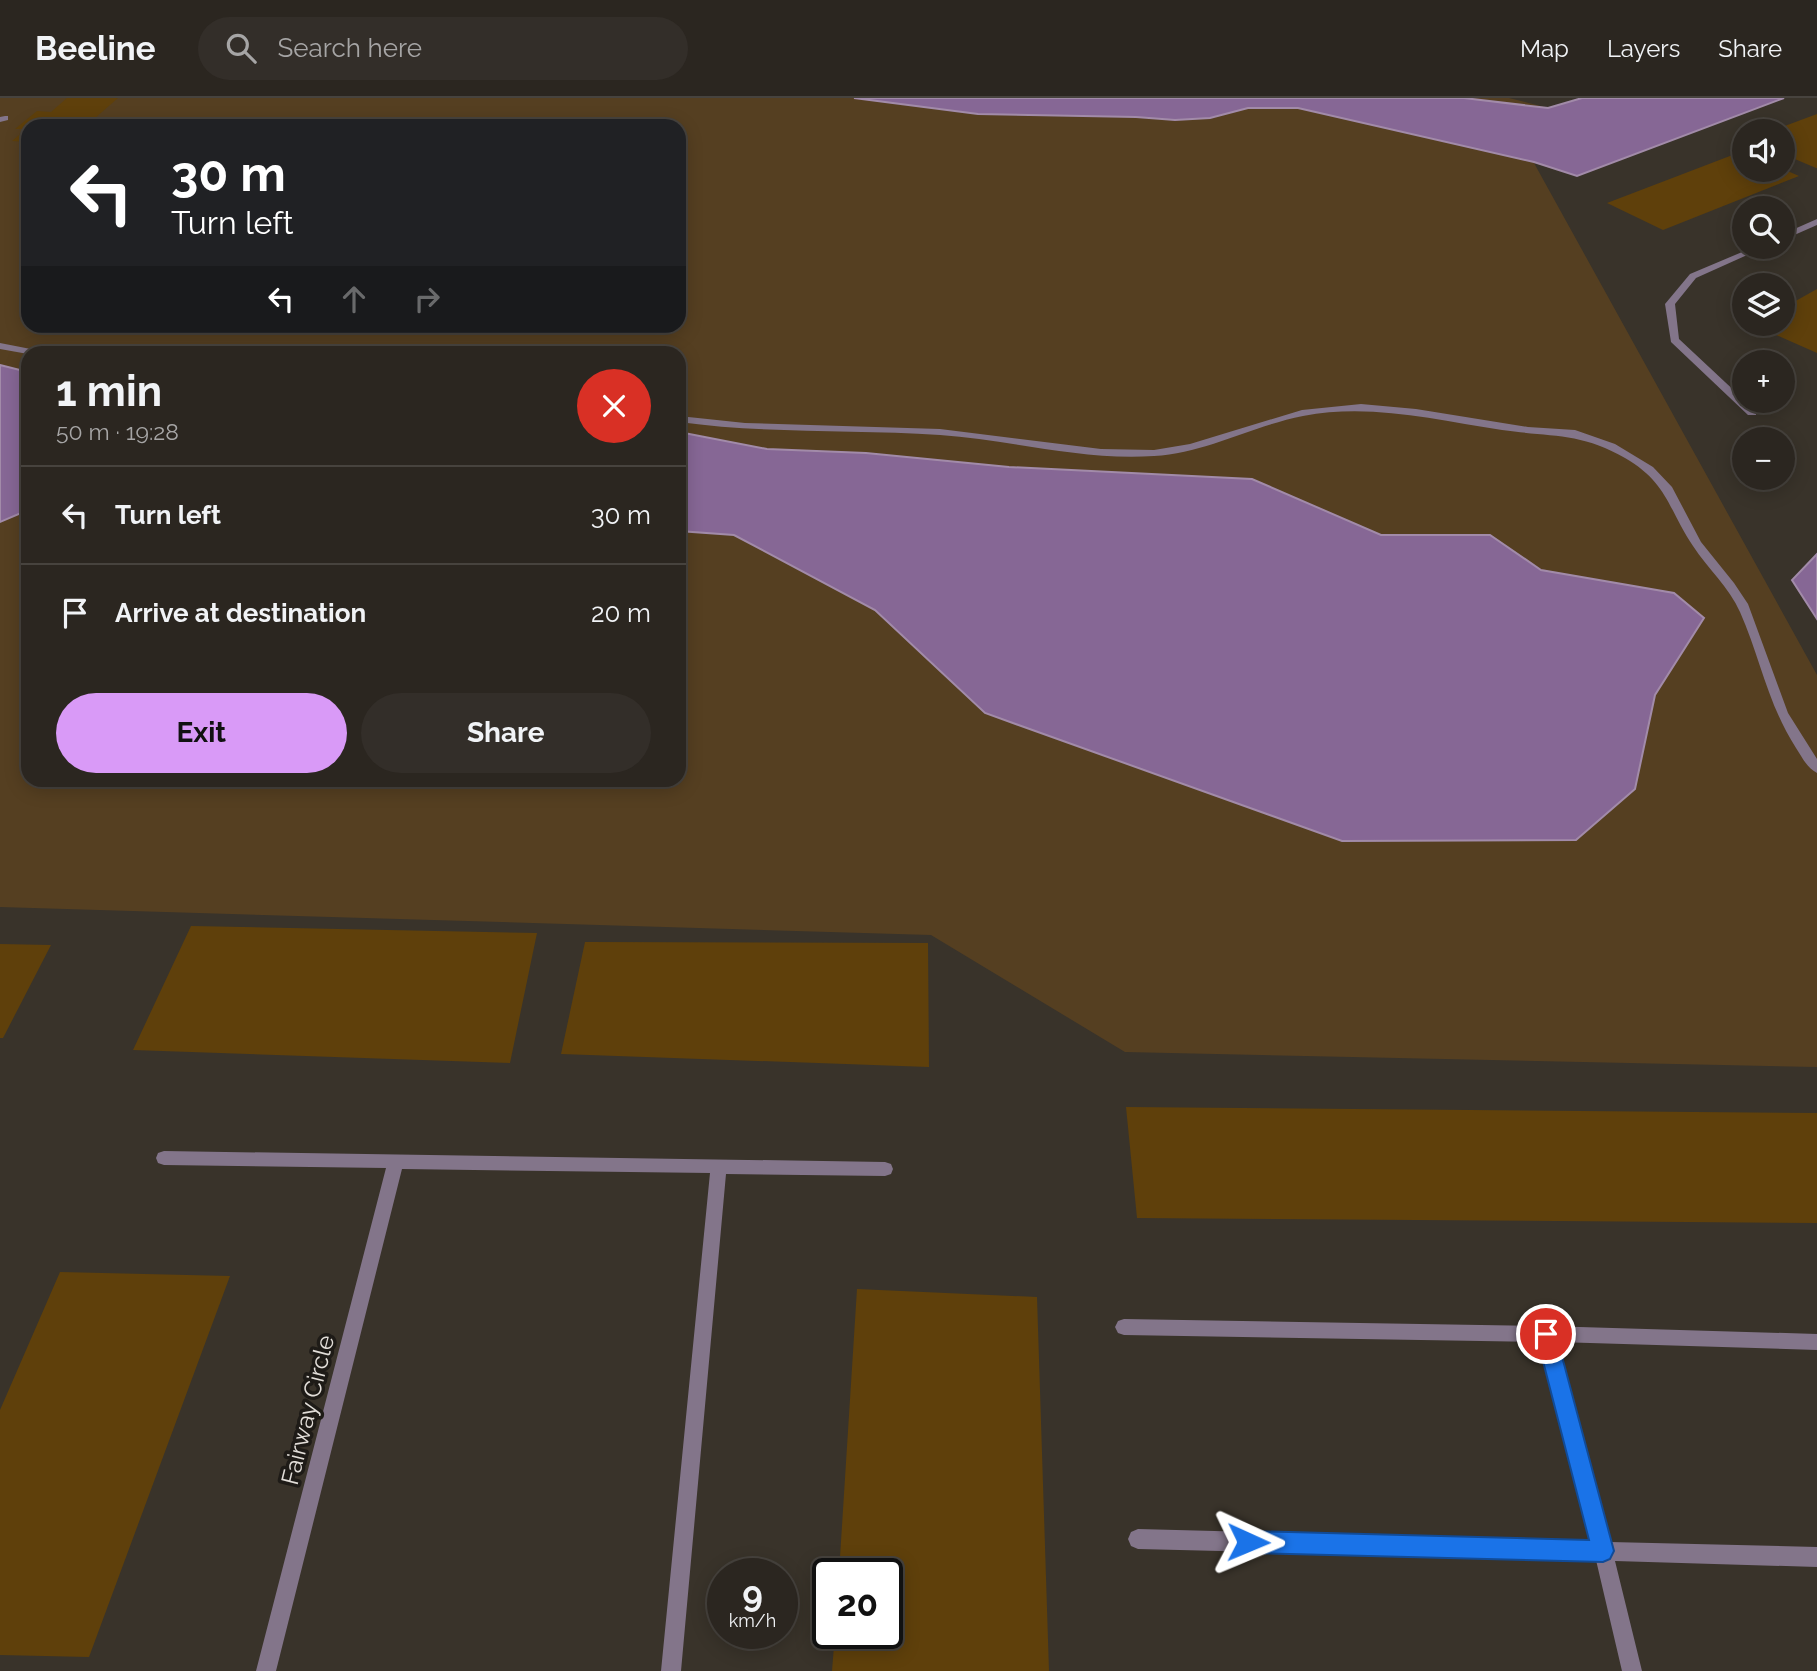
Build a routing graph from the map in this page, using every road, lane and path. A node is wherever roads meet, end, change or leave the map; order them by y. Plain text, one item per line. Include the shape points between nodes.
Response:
1 (1817, 222) edge
2 (1795, 232) edge
3 (1733, 259) edge
4 (0, 346) edge
5 (21, 350) edge
6 (1732, 394) edge
7 (686, 420) edge
8 (1817, 768) edge
9 (164, 1158) dead end
10 (396, 1162) junction
11 (719, 1166) junction
12 (885, 1169) dead end
13 (1124, 1327) dead end
14 (1546, 1334) junction
15 (1817, 1342) edge
16 (1139, 1539) dead end
17 (1603, 1551) junction
18 (1817, 1557) edge
19 (266, 1671) edge
20 (671, 1671) edge
21 (1632, 1671) edge

1 - 2 street
3 - 6 street via 1693,276 1670,304 1674,340
4 - 5 street
7 - 8 street via 774,430 943,432 1107,452 1152,453 1191,449 1305,412 1348,408 1402,408 1578,434 1619,449 1657,476 1679,505 1692,536 1742,603 1775,696 1797,741
9 - 10 street
10 - 11 street
10 - 19 street, Fairway Circle
11 - 12 street
11 - 20 street
13 - 14 street
14 - 15 street
14 - 17 street
16 - 17 street
17 - 18 street
17 - 21 street

